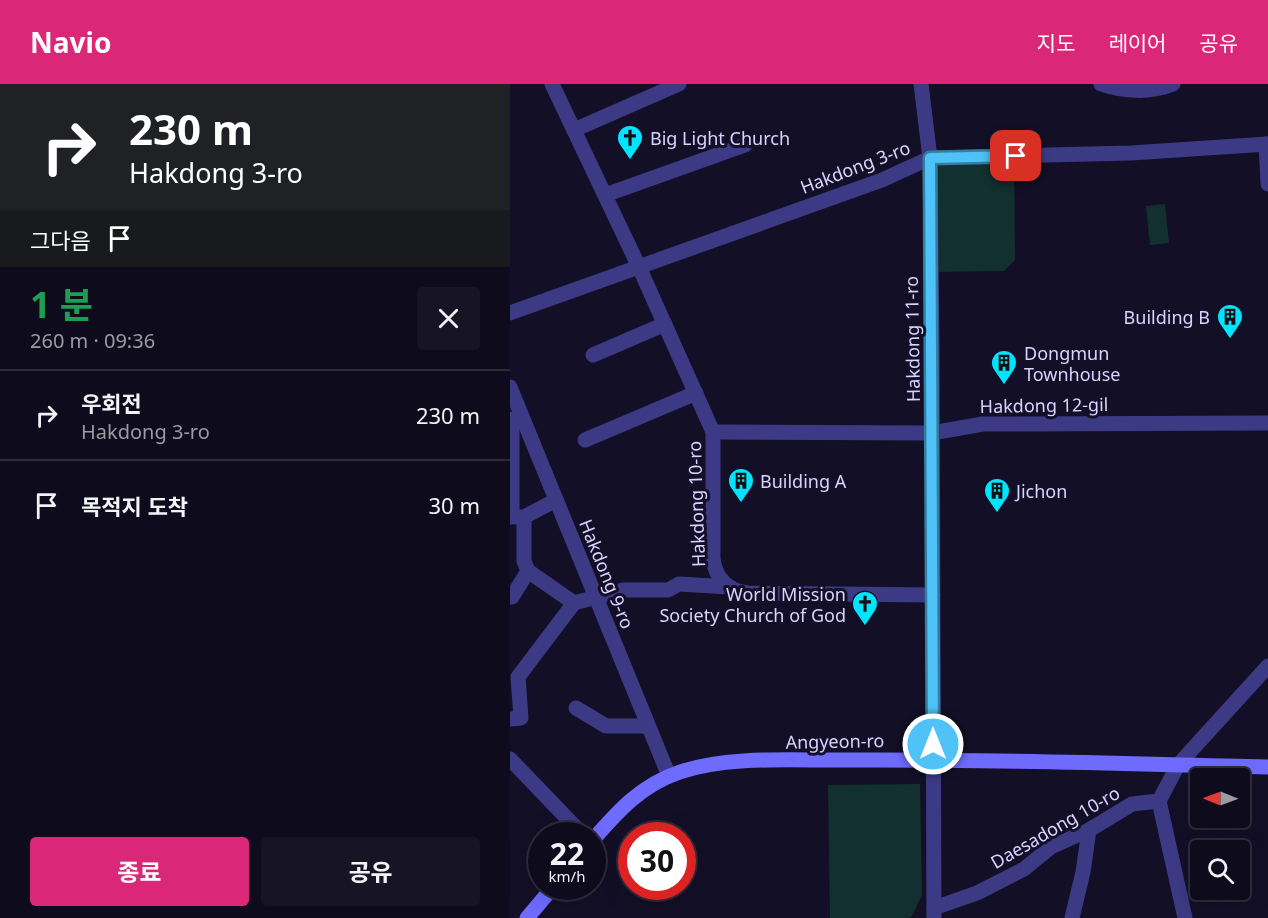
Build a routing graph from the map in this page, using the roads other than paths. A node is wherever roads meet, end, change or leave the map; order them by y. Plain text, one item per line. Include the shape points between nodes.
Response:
1 (552, 84) edge
2 (679, 84) edge
3 (921, 84) edge
4 (1101, 84) edge
5 (1173, 84) edge
6 (574, 130) junction
7 (1267, 144) edge
8 (745, 145) dead end
9 (930, 158) junction
10 (1268, 184) edge
11 (605, 195) junction
12 (639, 267) junction
13 (510, 313) edge
14 (665, 324) junction
15 (593, 355) dead end
16 (510, 387) edge
17 (696, 393) junction
18 (514, 422) edge
19 (1268, 423) edge
20 (713, 432) junction
21 (932, 433) junction
22 (585, 440) dead end
23 (556, 500) junction
24 (515, 517) edge
25 (528, 571) junction
26 (726, 584) junction
27 (933, 595) junction
28 (512, 597) dead end
29 (596, 598) junction
30 (574, 603) junction
31 (1268, 666) edge
32 (576, 708) dead end
33 (510, 719) edge
34 (648, 726) junction
35 (510, 759) edge
36 (933, 759) junction
37 (1178, 765) junction
38 (1268, 767) edge
39 (669, 776) junction
40 (1159, 801) junction
41 (571, 822) edge
42 (606, 826) edge
43 (1089, 830) junction
44 (542, 900) edge
45 (934, 913) edge
46 (527, 918) edge
47 (1072, 918) edge
48 (1185, 918) edge

1 - 6 street, Hakdong 10-ro
2 - 6 street
3 - 9 street, Hakdong 11-ro
4 - 5 street via 1141,90
6 - 11 street, Hakdong 10-ro
7 - 9 street, Hakdong 3-ro via 1131,153
7 - 10 street
8 - 11 street
9 - 12 street, Hakdong 3-ro via 882,180
9 - 21 street, Hakdong 11-ro
11 - 12 street, Hakdong 10-ro
12 - 13 street, Hakdong 3-ro
12 - 14 street, Hakdong 10-ro
14 - 15 street
14 - 17 street, Hakdong 10-ro
16 - 18 street, Hakdong 9-ro
17 - 20 street, Hakdong 10-ro
17 - 22 street
18 - 23 street, Hakdong 9-ro
18 - 24 street
19 - 21 street, Hakdong 12-gil via 983,424
20 - 21 street, Hakdong 12-gil
20 - 26 street, Hakdong 10-ro via 713,558 715,569
21 - 27 street, Hakdong 11-ro
23 - 24 street
23 - 29 street, Hakdong 9-ro
24 - 25 street
25 - 28 street
25 - 30 street
26 - 27 street via 748,593
26 - 29 street via 623,590
27 - 36 street, Hakdong 11-ro
29 - 30 street
29 - 34 street, Hakdong 9-ro
30 - 33 street via 518,677 521,718
31 - 37 street
32 - 34 street via 606,726
34 - 39 street, Hakdong 9-ro
35 - 41 street
36 - 37 street, Angyeon-ro
36 - 39 street, Angyeon-ro via 735,762 699,766
36 - 45 street, Daesadong 10-ro
37 - 38 street, Angyeon-ro
37 - 40 street
39 - 42 street, Angyeon-ro via 630,799
40 - 43 street, Daesadong 10-ro via 1132,804
40 - 48 street
43 - 45 street, Daesadong 10-ro via 1051,847 1024,869
43 - 47 street
44 - 46 street

